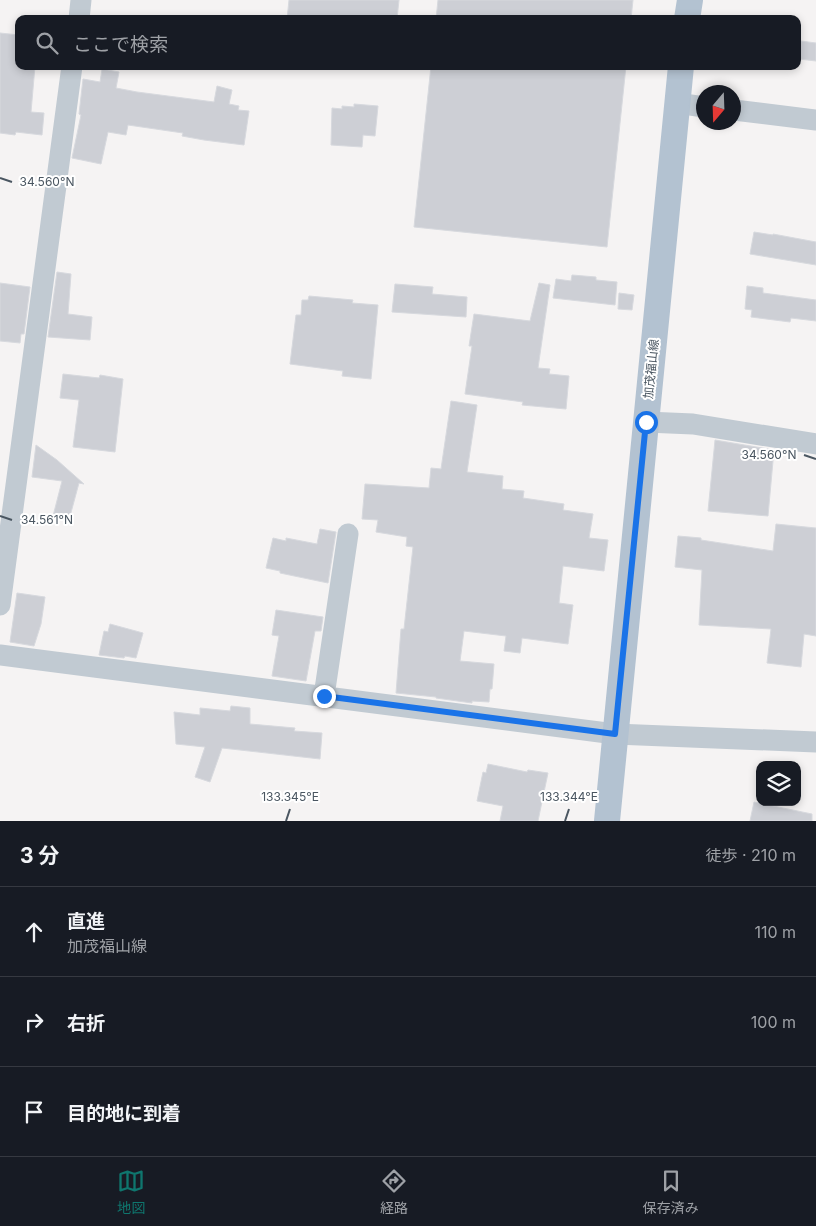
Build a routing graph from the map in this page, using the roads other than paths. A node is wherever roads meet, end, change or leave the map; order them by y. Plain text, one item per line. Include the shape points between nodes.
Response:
1 (81, 0) edge
2 (690, 0) edge
3 (79, 15) edge
4 (688, 15) edge
5 (71, 70) edge
6 (681, 70) edge
7 (677, 104) junction
8 (696, 106) edge
9 (741, 111) edge
10 (816, 120) edge
11 (646, 422) junction
12 (816, 444) edge
13 (348, 534) dead end
14 (0, 605) edge
15 (0, 655) edge
16 (324, 696) junction
17 (615, 734) junction
18 (816, 742) edge
19 (607, 821) edge

1 - 3 street
2 - 4 main road
5 - 14 street
6 - 7 main road, 加茂福山線
7 - 8 street
7 - 11 main road, 加茂福山線
9 - 10 street
11 - 12 street via 693,424
11 - 17 main road, 加茂福山線
13 - 16 street
15 - 16 street
16 - 17 street
17 - 18 street
17 - 19 main road, 加茂福山線

